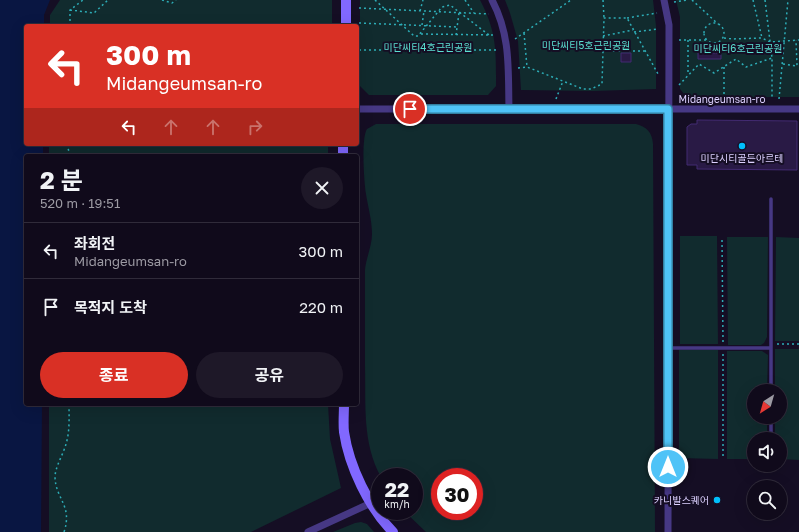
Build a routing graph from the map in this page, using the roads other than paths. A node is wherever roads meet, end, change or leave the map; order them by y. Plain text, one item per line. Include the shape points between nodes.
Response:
1 (346, 0) edge
2 (492, 0) edge
3 (664, 0) edge
4 (346, 24) edge
5 (359, 109) edge
6 (509, 109) junction
7 (668, 109) junction
8 (799, 109) edge
9 (771, 199) dead end
10 (771, 346) junction
11 (668, 348) junction
12 (771, 384) edge
13 (344, 406) edge
14 (371, 503) joint
15 (384, 520) edge
16 (308, 532) edge
17 (393, 532) edge
18 (668, 532) edge

1 - 4 street
2 - 6 street via 504,28 508,50
3 - 7 street via 669,25
5 - 6 street, Midangeumsan-ro
6 - 7 street, Midangeumsan-ro
7 - 8 street, Midangeumsan-ro
7 - 11 street
9 - 10 lane
10 - 11 lane
10 - 12 lane
11 - 18 street
13 - 14 street via 344,432 352,465
14 - 16 street
15 - 17 street

